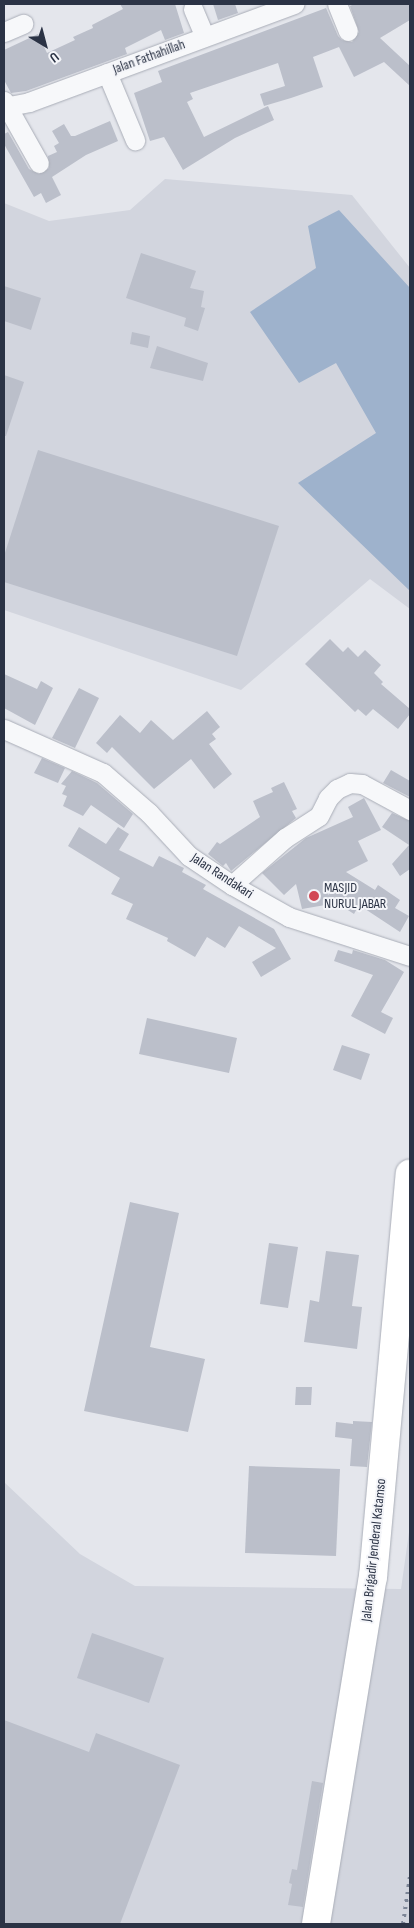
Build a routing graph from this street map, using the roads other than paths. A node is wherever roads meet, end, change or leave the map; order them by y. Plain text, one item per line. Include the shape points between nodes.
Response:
1 (294, 4) edge
2 (337, 4) edge
3 (193, 9) dead end
4 (23, 24) dead end
5 (348, 31) dead end
6 (4, 32) edge
7 (205, 37) junction
8 (107, 73) junction
9 (5, 105) edge
10 (135, 140) dead end
11 (39, 163) dead end
12 (4, 729) edge
13 (410, 810) edge
14 (232, 885) junction
15 (410, 956) edge
16 (410, 1174) edge
17 (316, 1924) edge

1 - 7 street, Jalan Fathahillah
2 - 5 street
3 - 7 street
4 - 6 street
7 - 8 street, Jalan Fathahillah
8 - 9 street, Jalan Fathahillah via 29,102
8 - 10 street
9 - 11 street
12 - 14 street, Jalan Randakari via 103,773 189,856
13 - 14 street via 362,784 343,786 328,798 319,816 285,838
14 - 15 street, Jalan Randakari via 289,917
16 - 17 highway, Jalan Brigadir Jenderal Katamso via 373,1577

